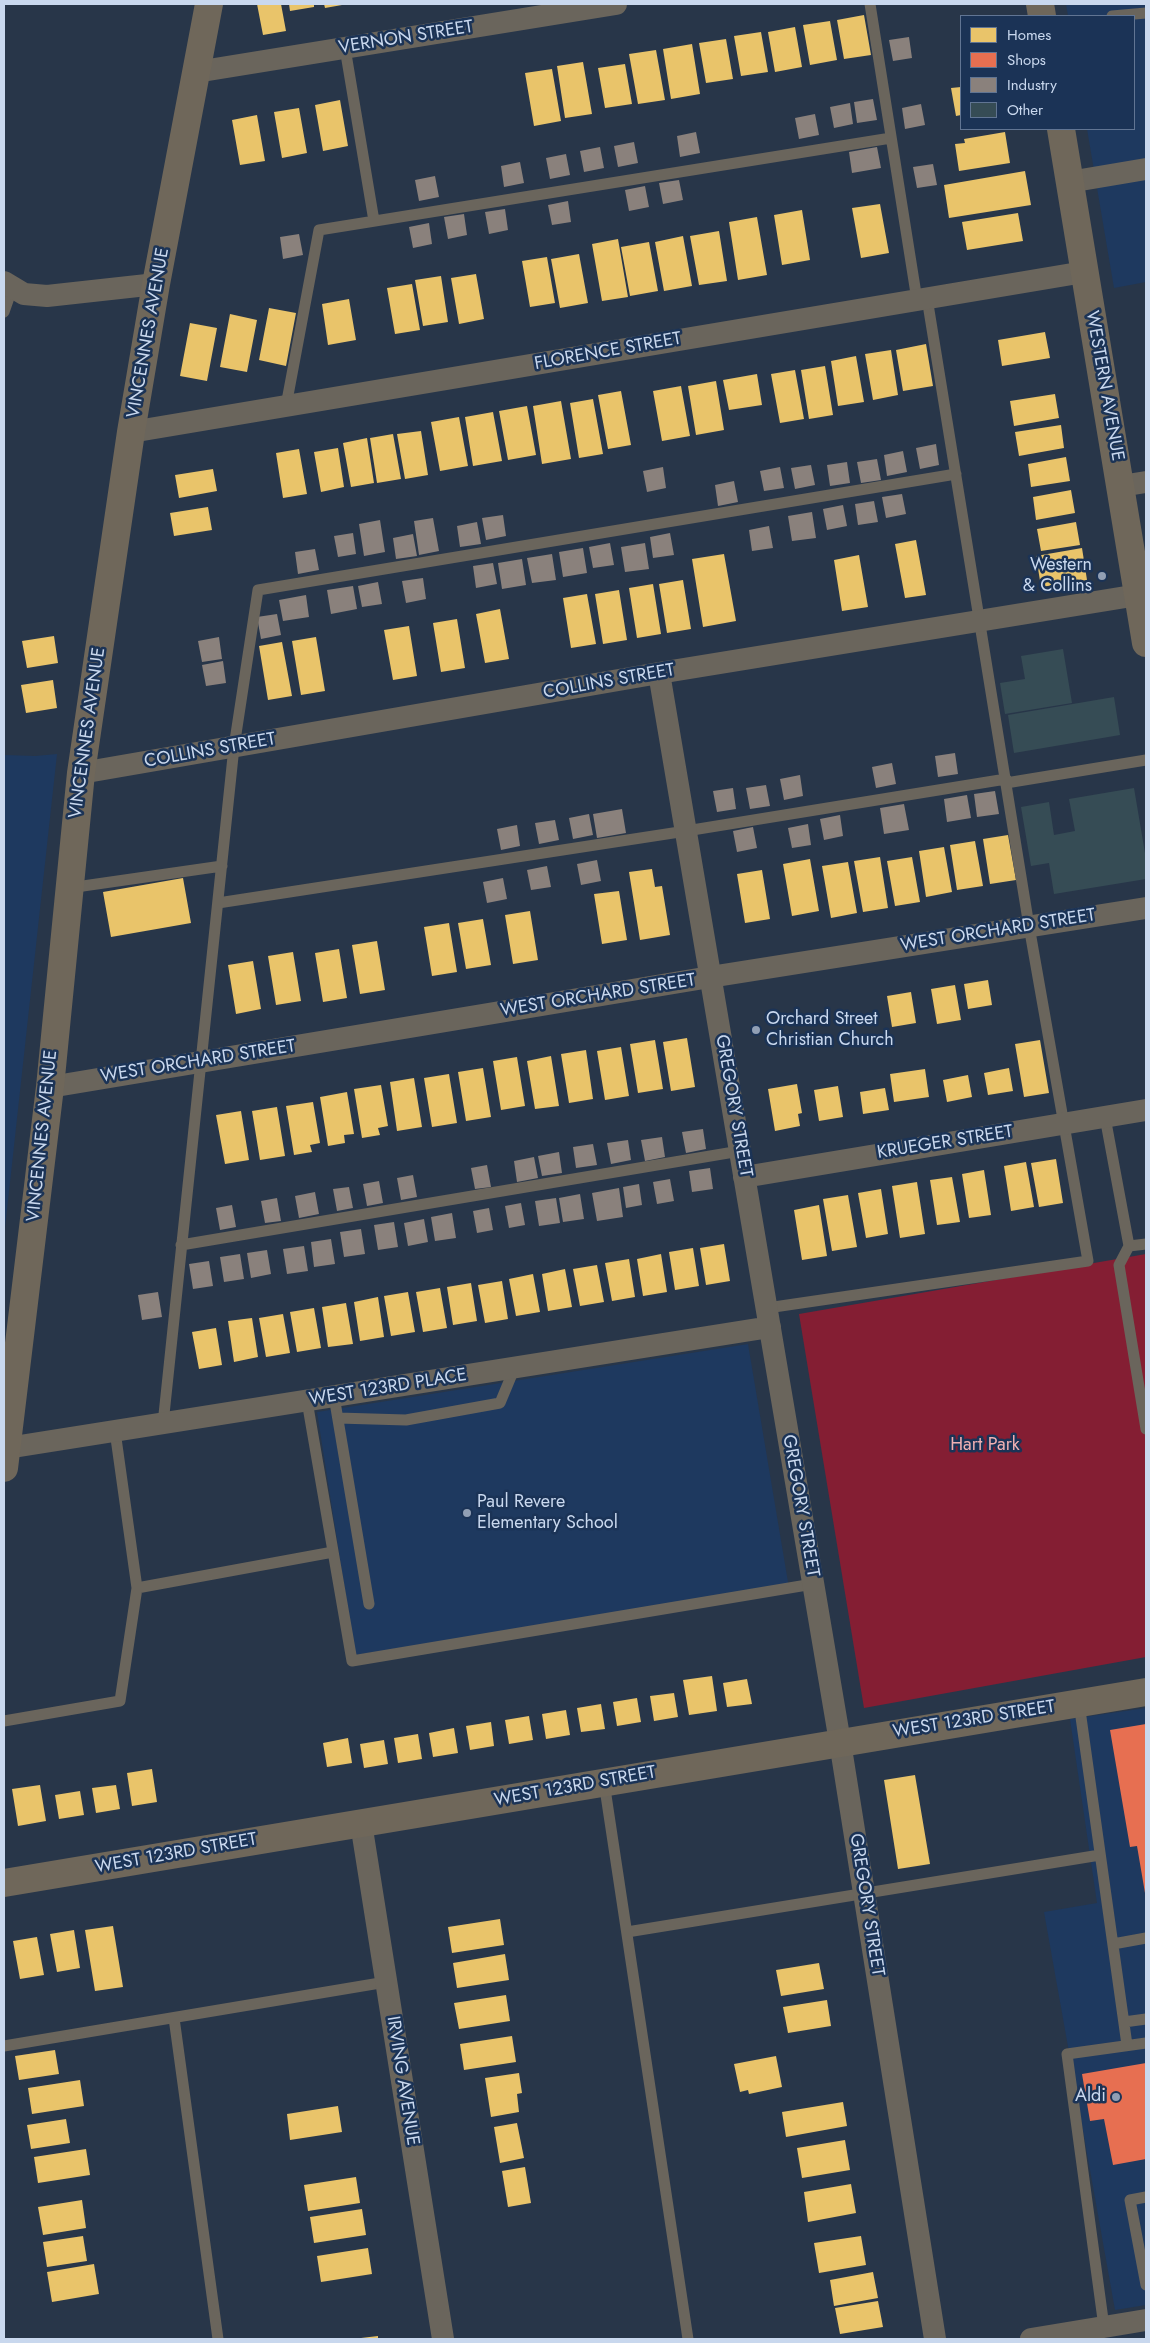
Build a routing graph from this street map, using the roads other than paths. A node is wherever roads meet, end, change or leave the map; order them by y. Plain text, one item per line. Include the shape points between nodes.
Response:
1 (210, 4) edge
2 (616, 4) edge
3 (870, 4) edge
4 (1146, 13) edge
5 (1123, 15) edge
6 (345, 48) junction
7 (196, 72) junction
8 (1061, 130) edge
9 (891, 138) junction
10 (1146, 169) edge
11 (1070, 182) junction
12 (374, 221) junction
13 (1084, 272) junction
14 (156, 284) junction
15 (8, 286) edge
16 (922, 299) junction
17 (4, 312) edge
18 (286, 406) junction
19 (131, 432) junction
20 (956, 474) junction
21 (1134, 484) edge
22 (1138, 595) junction
23 (980, 621) junction
24 (1146, 642) edge
25 (659, 673) junction
26 (234, 747) junction
27 (1146, 760) edge
28 (81, 773) junction
29 (1006, 781) junction
30 (686, 831) junction
31 (222, 866) junction
32 (69, 888) junction
33 (218, 903) junction
34 (1146, 908) edge
35 (1029, 926) junction
36 (710, 977) junction
37 (201, 1062) junction
38 (50, 1087) junction
39 (1146, 1110) edge
40 (1105, 1117) junction
41 (1064, 1124) junction
42 (740, 1150) junction
43 (744, 1177) junction
44 (1146, 1244) edge
45 (180, 1245) junction
46 (1129, 1246) junction
47 (768, 1318) junction
48 (515, 1367) junction
49 (307, 1401) junction
50 (336, 1407) junction
51 (163, 1424) junction
52 (1146, 1429) edge
53 (115, 1431) junction
54 (5, 1458) edge
55 (333, 1552) junction
56 (813, 1584) junction
57 (137, 1588) junction
58 (369, 1604) dead end
59 (1146, 1692) edge
60 (1079, 1703) junction
61 (4, 1721) edge
62 (840, 1742) junction
63 (604, 1782) junction
64 (361, 1823) junction
65 (1100, 1855) junction
66 (4, 1883) edge
67 (864, 1893) junction
68 (627, 1932) junction
69 (1146, 1938) edge
70 (1113, 1944) junction
71 (386, 1982) junction
72 (174, 2018) junction
73 (1146, 2019) edge
74 (1124, 2022) junction
75 (1146, 2043) edge
76 (1127, 2045) junction
77 (4, 2046) edge
78 (1146, 2197) edge
79 (1144, 2262) edge
80 (1146, 2284) edge
81 (1146, 2320) edge
82 (1104, 2328) junction
83 (218, 2339) edge
84 (443, 2339) edge
85 (688, 2339) edge
86 (935, 2339) edge
87 (1030, 2339) edge

1 - 7 main road, VINCENNES AVENUE
2 - 6 street, VERNON STREET
3 - 9 lane
4 - 5 lane
6 - 7 street, VERNON STREET
6 - 12 lane
7 - 14 main road, VINCENNES AVENUE
8 - 11 main road, WESTERN AVENUE
9 - 12 lane
9 - 16 lane
10 - 11 street
11 - 13 main road, WESTERN AVENUE
12 - 18 lane via 319,230
13 - 16 street, FLORENCE STREET
13 - 21 main road, WESTERN AVENUE
14 - 15 street via 47,296 24,294
14 - 19 main road, VINCENNES AVENUE
15 - 17 lane
16 - 18 street, FLORENCE STREET
16 - 20 lane
18 - 19 street, FLORENCE STREET
19 - 28 main road, VINCENNES AVENUE
20 - 23 lane
20 - 26 lane via 258,590
21 - 22 main road, WESTERN AVENUE
22 - 23 street, COLLINS STREET
22 - 24 main road, WESTERN AVENUE
23 - 25 street, COLLINS STREET
23 - 29 lane
25 - 26 street, COLLINS STREET
25 - 30 street, GREGORY STREET
26 - 28 street, COLLINS STREET
26 - 31 lane
27 - 29 lane
28 - 32 main road, VINCENNES AVENUE
29 - 30 lane
29 - 35 lane
30 - 33 lane
30 - 36 street, GREGORY STREET
31 - 32 lane
31 - 33 lane
32 - 38 main road, VINCENNES AVENUE
33 - 37 lane
34 - 35 street, WEST ORCHARD STREET
35 - 36 street, WEST ORCHARD STREET
35 - 41 lane
36 - 37 street, WEST ORCHARD STREET
36 - 42 street, GREGORY STREET
37 - 38 street, WEST ORCHARD STREET
37 - 45 lane
38 - 54 main road, VINCENNES AVENUE
39 - 40 street, KRUEGER STREET
40 - 41 street, KRUEGER STREET
40 - 46 lane
41 - 43 street, KRUEGER STREET
41 - 47 lane via 1088,1261
42 - 43 street, GREGORY STREET
42 - 45 lane
43 - 47 street, GREGORY STREET
44 - 46 lane
45 - 51 lane
46 - 52 lane via 1118,1265
47 - 48 street, WEST 123RD PLACE
47 - 56 street, GREGORY STREET
48 - 50 street, WEST 123RD PLACE
48 - 50 lane via 500,1403 406,1420
49 - 50 street, WEST 123RD PLACE
49 - 51 street, WEST 123RD PLACE
49 - 55 lane
50 - 58 lane
51 - 53 street, WEST 123RD PLACE
53 - 54 street, WEST 123RD PLACE
53 - 57 lane
55 - 56 lane via 352,1662
55 - 57 lane
56 - 62 street, GREGORY STREET
57 - 61 lane via 120,1700
59 - 60 main road, WEST 123RD STREET
60 - 62 main road, WEST 123RD STREET
60 - 65 lane
62 - 63 main road, WEST 123RD STREET
62 - 67 street, GREGORY STREET
63 - 64 main road, WEST 123RD STREET
63 - 68 lane
64 - 66 main road, WEST 123RD STREET
64 - 71 street, IRVING AVENUE
65 - 67 lane
65 - 70 lane
67 - 68 lane
67 - 86 street, GREGORY STREET
68 - 85 lane
69 - 70 lane
70 - 74 lane
71 - 72 lane
71 - 84 street, IRVING AVENUE
72 - 77 lane
72 - 83 lane
73 - 74 lane
74 - 76 lane
75 - 76 lane
76 - 82 lane via 1067,2054
78 - 79 lane via 1130,2200
79 - 80 lane
81 - 82 street
82 - 87 street

